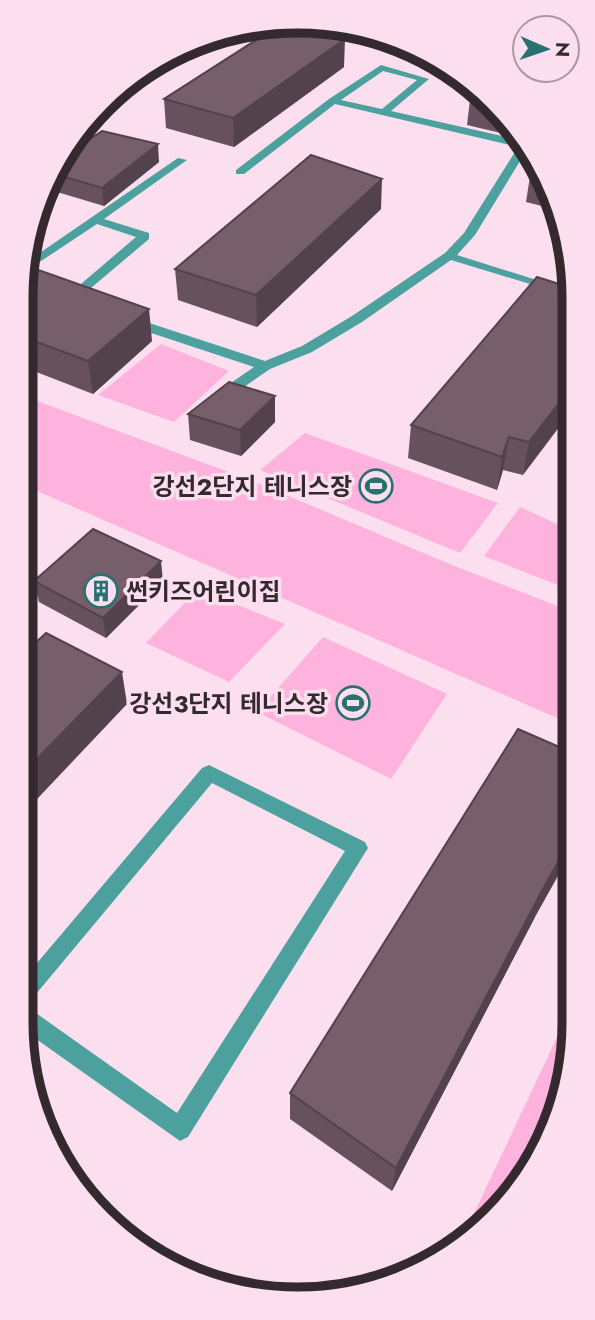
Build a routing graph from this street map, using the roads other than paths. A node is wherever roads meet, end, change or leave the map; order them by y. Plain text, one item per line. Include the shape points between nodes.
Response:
1 (333, 101) junction
2 (383, 113) junction
3 (510, 141) edge
4 (519, 154) edge
5 (182, 160) dead end
6 (240, 172) dead end
7 (95, 220) junction
8 (449, 256) junction
9 (36, 261) edge
10 (562, 290) edge
11 (67, 301) edge
12 (120, 318) edge
13 (265, 366) junction
14 (212, 403) edge
15 (33, 984) edge
16 (33, 1025) edge

1 - 2 lane
1 - 2 lane via 382,68 424,79
1 - 6 lane
2 - 3 lane
4 - 8 lane via 469,235
5 - 7 lane
7 - 9 lane
7 - 11 lane via 145,236
8 - 10 lane
8 - 13 lane via 307,349
12 - 13 lane
13 - 14 lane
15 - 16 lane via 209,773 358,848 180,1129

